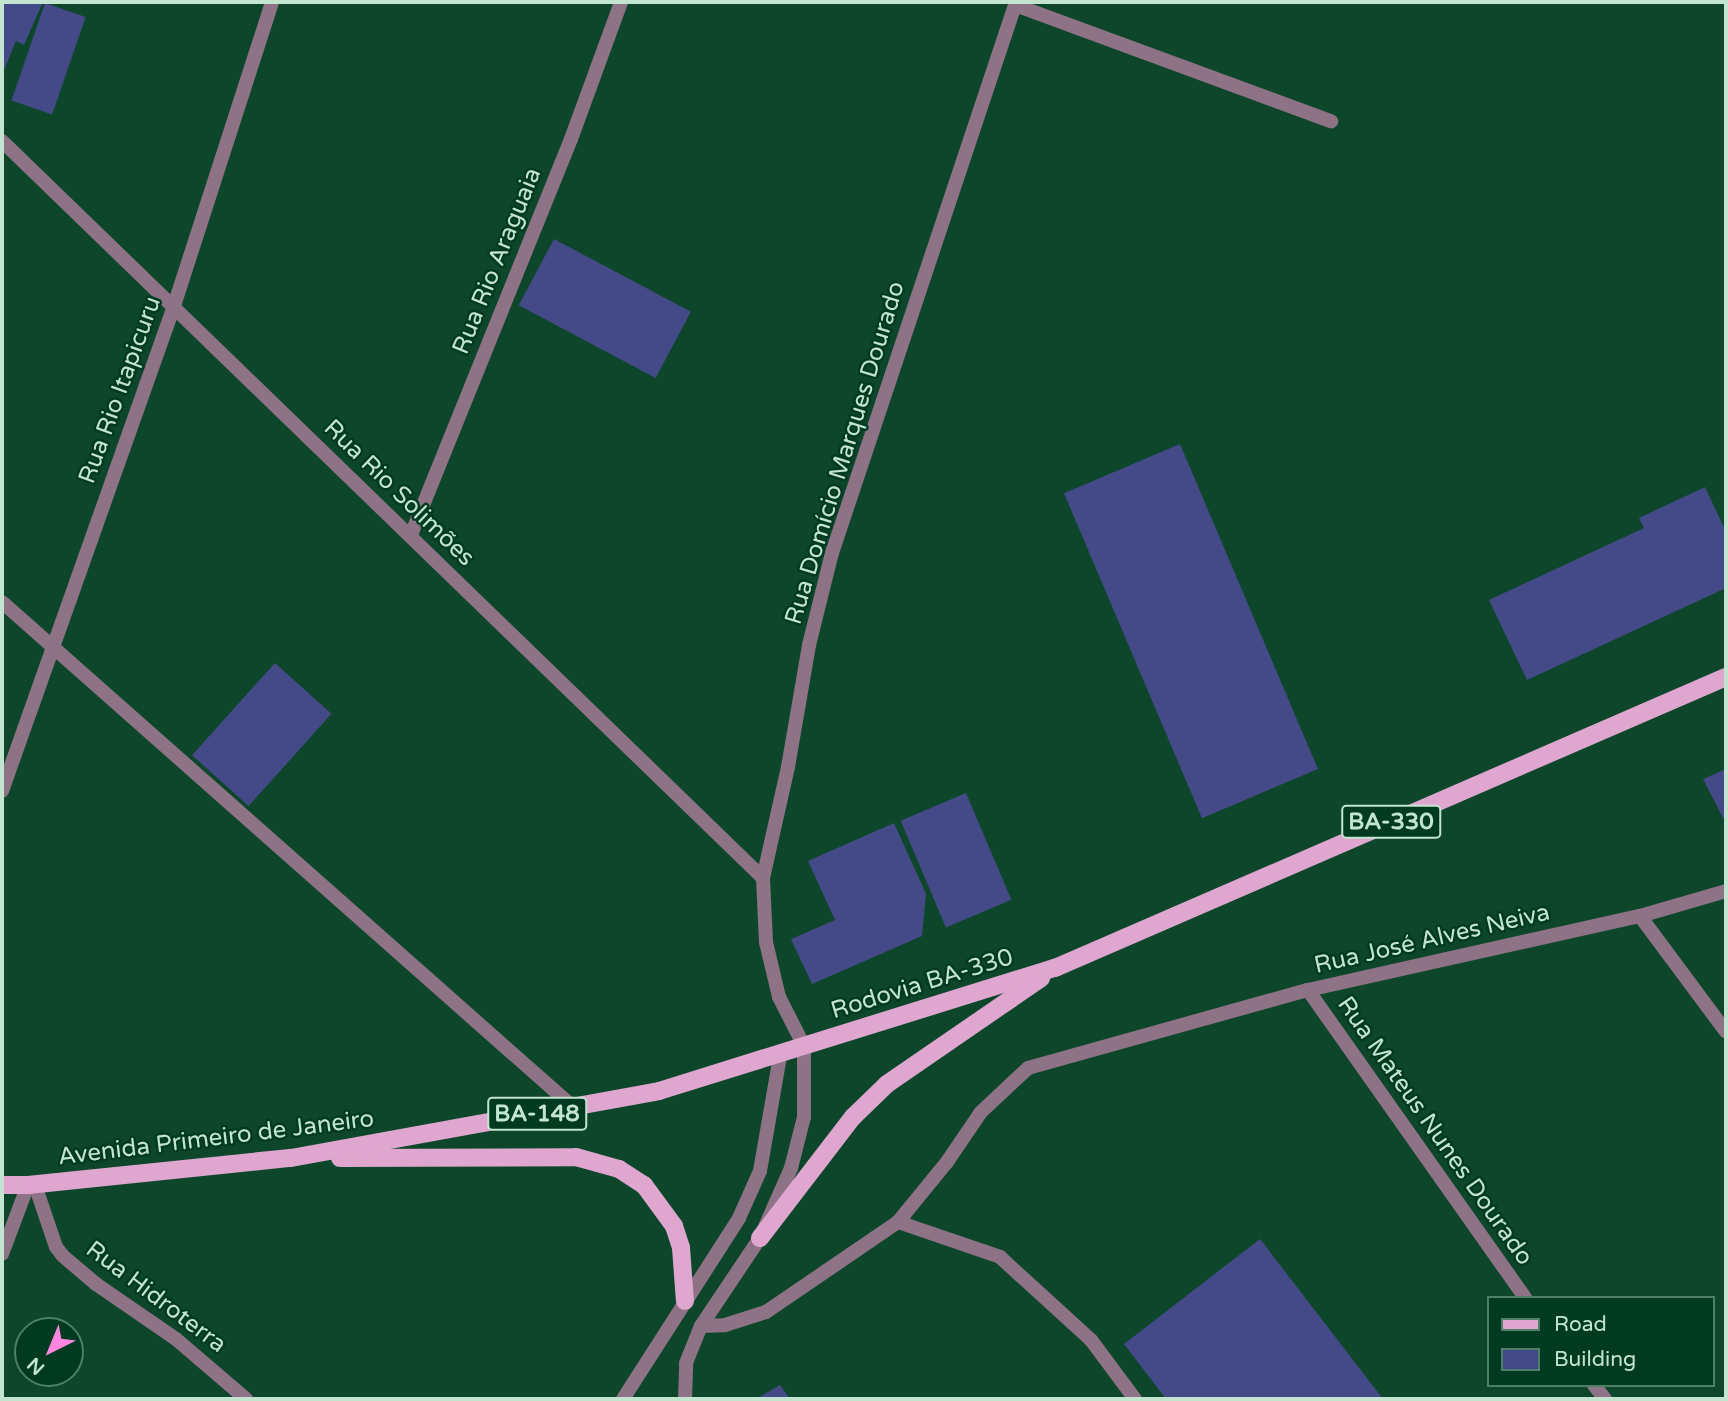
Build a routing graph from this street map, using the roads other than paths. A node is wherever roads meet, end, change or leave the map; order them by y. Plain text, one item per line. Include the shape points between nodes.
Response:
1 (272, 2) edge
2 (621, 2) edge
3 (1016, 3) edge
4 (1331, 121) dead end
5 (2, 141) edge
6 (173, 309) junction
7 (411, 535) junction
8 (2, 603) edge
9 (51, 649) junction
10 (1726, 677) edge
11 (2, 791) edge
12 (762, 878) junction
13 (1726, 891) edge
14 (1640, 916) junction
15 (1055, 968) junction
16 (1308, 990) junction
17 (1726, 1032) edge
18 (804, 1046) junction
19 (779, 1056) junction
20 (573, 1107) junction
21 (291, 1158) junction
22 (2, 1185) edge
23 (32, 1185) junction
24 (898, 1222) junction
25 (760, 1238) junction
26 (2, 1254) edge
27 (1524, 1296) edge
28 (685, 1301) junction
29 (701, 1326) junction
30 (246, 1399) edge
31 (623, 1399) edge
32 (685, 1399) edge
33 (1135, 1399) edge

1 - 6 street, Rua Rio Itapicuru
2 - 7 street, Rua Rio Araguaia via 571,139
3 - 4 street
3 - 12 street, Rua Domício Marques Dourado via 832,553 808,645 788,767
5 - 6 street, Rua Rio Solimões
6 - 7 street, Rua Rio Solimões
6 - 9 street, Rua Rio Itapicuru
7 - 12 street, Rua Rio Solimões
8 - 9 street
9 - 11 street, Rua Rio Itapicuru
9 - 20 street
10 - 15 main road, BA-330
12 - 18 street, Rua Domício Marques Dourado via 766,942 779,997
13 - 14 street, Rua José Alves Neiva
14 - 16 street, Rua José Alves Neiva
14 - 17 street
15 - 18 main road, Rodovia BA-330 / BA-330
15 - 25 main road via 887,1084 853,1118
16 - 24 street, Rua José Alves Neiva via 1028,1068 981,1112
16 - 27 street, Rua Mateus Nunes Dourado
18 - 19 main road, Avenida Primeiro de Janeiro / BA-148
18 - 25 street via 804,1117 791,1168
19 - 20 main road, Avenida Primeiro de Janeiro / BA-148 via 659,1091
19 - 28 street via 760,1171 739,1218
20 - 21 main road, Avenida Primeiro de Janeiro / BA-148
21 - 23 main road, Avenida Primeiro de Janeiro / BA-148
21 - 28 main road via 576,1157 620,1169 644,1185 674,1226 681,1248
22 - 23 main road, Avenida Primeiro de Janeiro / BA-148
23 - 26 street
23 - 30 street, Rua Hidroterra via 63,1256 185,1346
24 - 29 street, Rua José Alves Neiva via 766,1312 725,1325
24 - 33 street via 1000,1257 1091,1340
25 - 29 street
28 - 31 street
29 - 32 street via 687,1363

